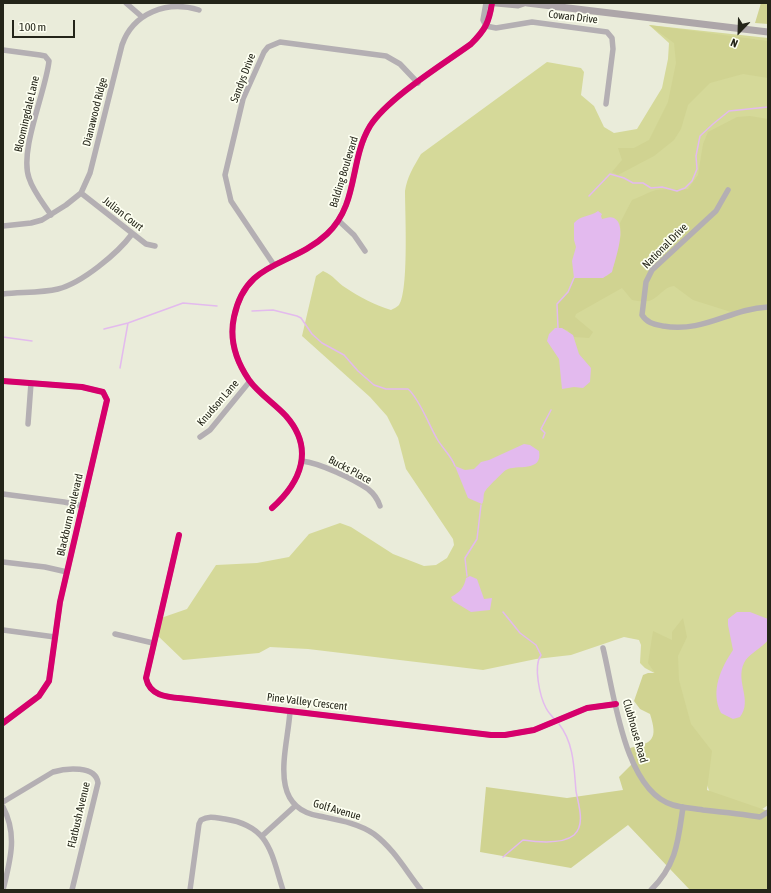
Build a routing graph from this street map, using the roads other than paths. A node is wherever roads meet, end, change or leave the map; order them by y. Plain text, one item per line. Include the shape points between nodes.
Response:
1 (126, 3) edge
2 (486, 3) edge
3 (492, 3) edge
4 (496, 3) edge
5 (525, 3) edge
6 (199, 10) dead end
7 (141, 16) junction
8 (486, 26) junction
9 (768, 32) edge
10 (3, 50) edge
11 (418, 83) junction
12 (606, 104) dead end
13 (728, 190) dead end
14 (81, 193) junction
15 (51, 215) junction
16 (339, 221) junction
17 (3, 226) edge
18 (132, 234) junction
19 (155, 246) dead end
20 (365, 251) dead end
21 (274, 265) junction
22 (3, 294) edge
23 (768, 307) edge
24 (250, 381) junction
25 (3, 382) edge
26 (31, 383) junction
27 (28, 424) dead end
28 (200, 437) dead end
29 (302, 461) junction
30 (3, 494) edge
31 (83, 506) junction
32 (380, 506) dead end
33 (272, 508) dead end
34 (179, 535) dead end
35 (3, 562) edge
36 (67, 572) junction
37 (3, 630) edge
38 (115, 634) dead end
39 (55, 637) junction
40 (153, 643) junction
41 (603, 648) dead end
42 (616, 704) junction
43 (290, 711) junction
44 (3, 724) edge
45 (3, 802) edge
46 (295, 806) junction
47 (3, 807) edge
48 (683, 807) junction
49 (766, 814) edge
50 (262, 836) junction
51 (3, 890) edge
52 (72, 890) edge
53 (190, 890) edge
54 (283, 890) edge
55 (421, 890) edge
56 (651, 890) edge

1 - 7 street
2 - 8 street via 483,20
3 - 8 street, Balding Boulevard
4 - 5 main road via 518,6
5 - 9 main road
6 - 7 street, Dianawood Ridge via 191,6 169,5
7 - 14 street, Dianawood Ridge via 125,35 90,173
8 - 11 street, Balding Boulevard via 471,44
8 - 12 street, Cowan Drive via 496,28 532,22 607,32 612,38 613,49
10 - 15 street, Bloomingdale Lane via 45,56 48,61 26,165 32,184
11 - 16 street, Balding Boulevard via 383,110 370,126 359,154 350,194
11 - 21 street, Sandys Drive via 398,63 380,55 280,42 268,47 264,52 243,99 225,175 231,201
13 - 23 street, National Drive via 716,211 652,270 646,282 642,315 656,324 692,327 739,312
14 - 15 street, Dianawood Ridge
14 - 18 street, Julian Court
15 - 17 street, Dianawood Ridge via 31,223
16 - 20 street via 354,235
16 - 21 street, Balding Boulevard via 308,249
18 - 19 street, Julian Court via 146,244
18 - 22 street via 109,259 68,286
21 - 24 street, Balding Boulevard via 254,277 246,286 234,317 234,348 240,365
24 - 28 street, Knudson Lane via 210,430
24 - 29 street, Balding Boulevard via 291,423 298,436
25 - 26 street, Blackburn Boulevard
26 - 27 street
26 - 31 street, Blackburn Boulevard via 86,387 103,392 106,396 107,402
29 - 32 street, Bucks Place via 318,464 368,489
29 - 33 street via 292,487
30 - 31 street
31 - 36 street, Blackburn Boulevard
34 - 40 street, Pine Valley Crescent
35 - 36 street
36 - 39 street, Blackburn Boulevard
37 - 39 street
38 - 40 street
39 - 44 street, Blackburn Boulevard via 50,677 45,689
40 - 43 street, Pine Valley Crescent via 146,678 156,693
41 - 42 street, Clubhouse Road
42 - 43 street, Pine Valley Crescent via 587,708 534,730 505,735 478,734
42 - 48 street, Clubhouse Road via 638,776 660,799 673,806
43 - 46 street via 283,779
45 - 52 street, Flatbush Avenue via 58,770 94,773 98,778
46 - 50 street
46 - 55 street, Golf Avenue via 313,815 354,824 374,835 395,854
47 - 51 street via 10,826 12,842
48 - 49 street, Clubhouse Road via 760,817
48 - 56 street via 675,854
50 - 53 street via 243,823 214,817 201,820
50 - 54 street via 270,849

